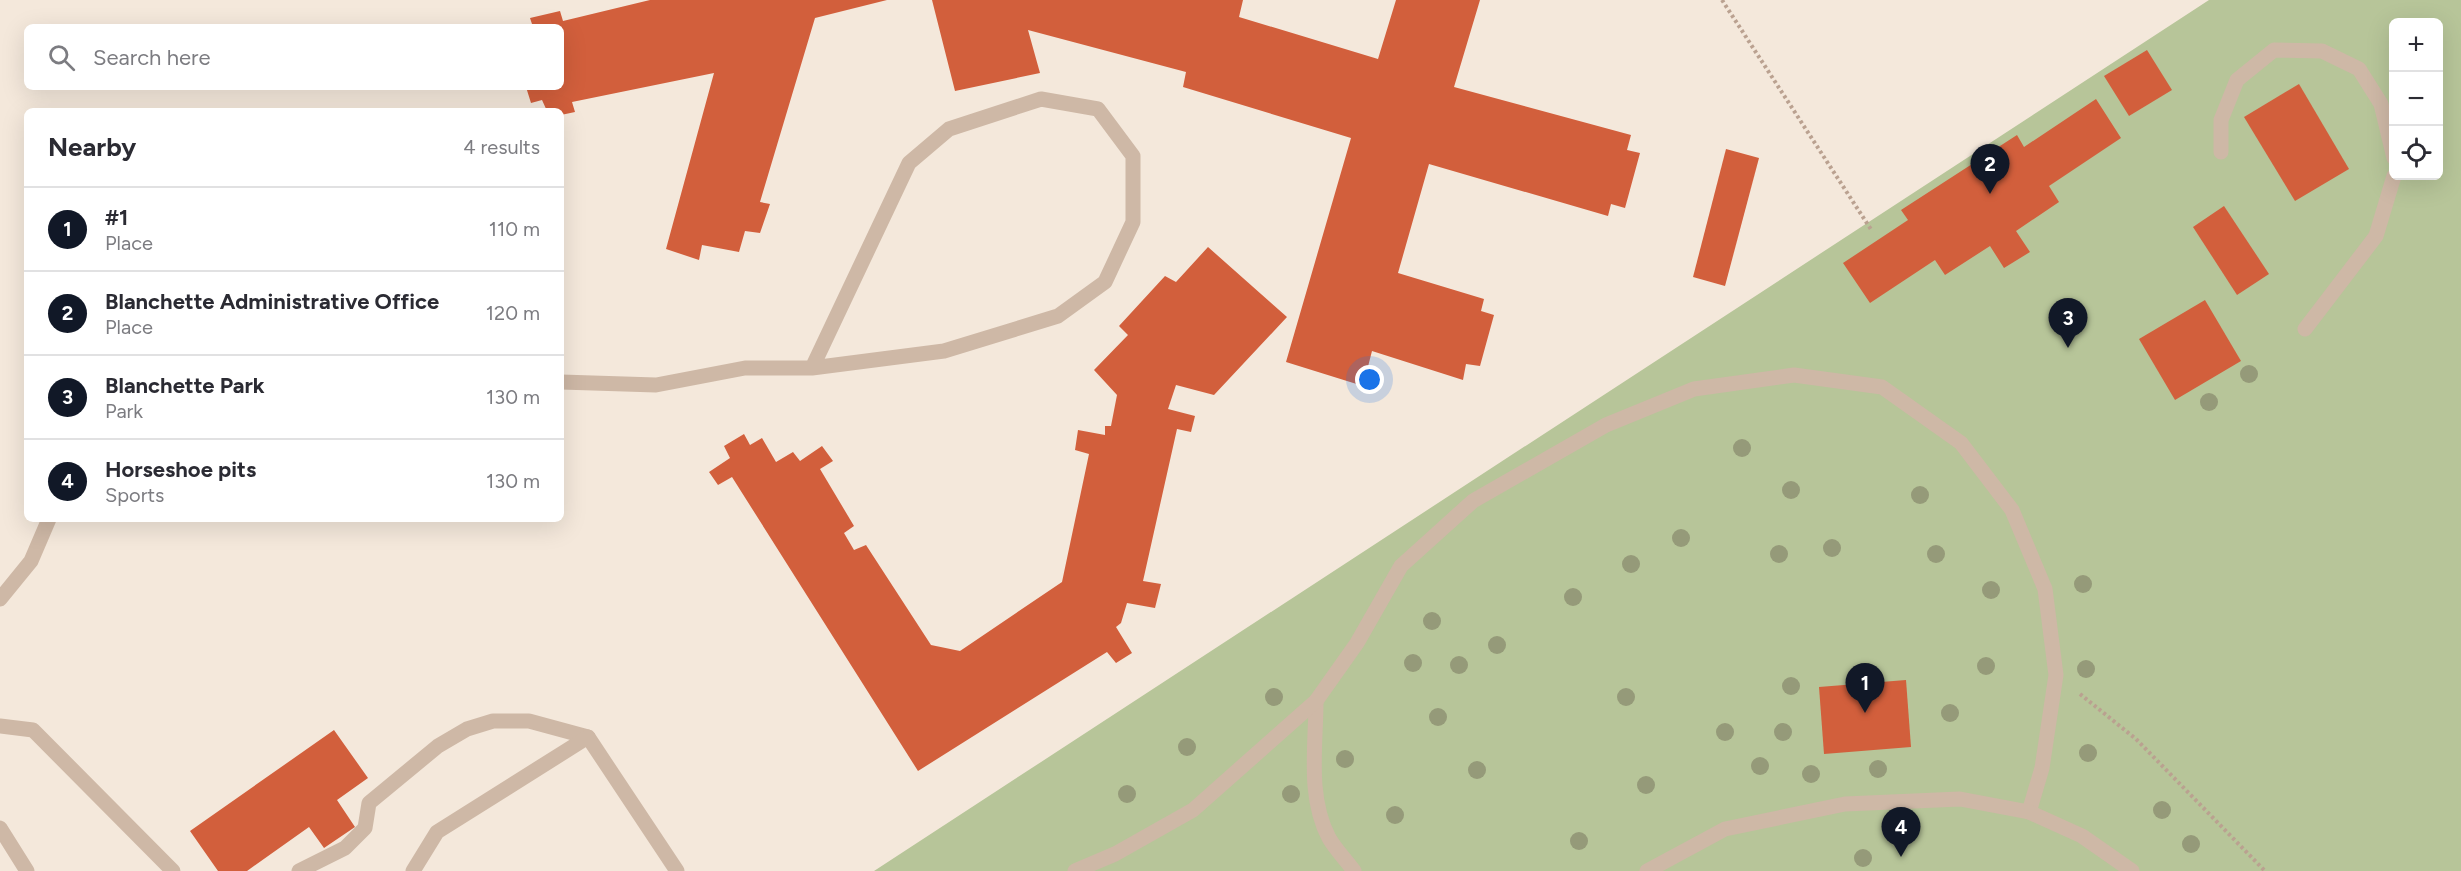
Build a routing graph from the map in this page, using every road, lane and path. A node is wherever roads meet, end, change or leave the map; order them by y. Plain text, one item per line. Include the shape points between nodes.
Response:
1 (1722, 0) edge
2 (2389, 137) edge
3 (2221, 152) dead end
4 (2393, 180) edge
5 (1872, 231) dead end
6 (2305, 329) dead end
7 (812, 368) junction
8 (564, 382) edge
9 (48, 522) edge
10 (0, 599) edge
11 (2056, 675) junction
12 (1316, 701) junction
13 (0, 726) edge
14 (588, 737) junction
15 (2029, 813) junction
16 (0, 828) edge
17 (27, 871) edge
18 (173, 871) edge
19 (299, 871) edge
20 (413, 871) edge
21 (677, 871) edge
22 (1075, 871) edge
23 (1354, 871) edge
24 (1647, 871) edge
25 (2132, 871) edge
26 (2265, 871) edge

1 - 5 path
2 - 3 street via 2381,104 2359,69 2322,51 2274,50 2237,80 2221,120
4 - 6 street via 2376,236
7 - 7 street via 944,351 1058,316 1105,282 1133,222 1133,156 1098,109 1041,99 949,129 909,163
7 - 8 street via 745,368 656,386
9 - 10 street via 31,561
11 - 12 street via 2045,589 2012,510 1962,443 1882,387 1794,375 1694,389 1606,425 1473,501 1401,566 1357,643
11 - 15 street via 2043,768
11 - 26 path via 2136,739
12 - 22 street via 1193,810 1115,854
12 - 23 street via 1316,797 1320,818 1329,838
13 - 18 street via 33,730
14 - 19 street via 529,721 492,721 467,729 438,746 369,803 365,828 345,848
14 - 20 street via 436,832
14 - 21 street
15 - 24 street via 1960,800 1845,804 1725,829
15 - 25 street via 2082,836
16 - 17 street

